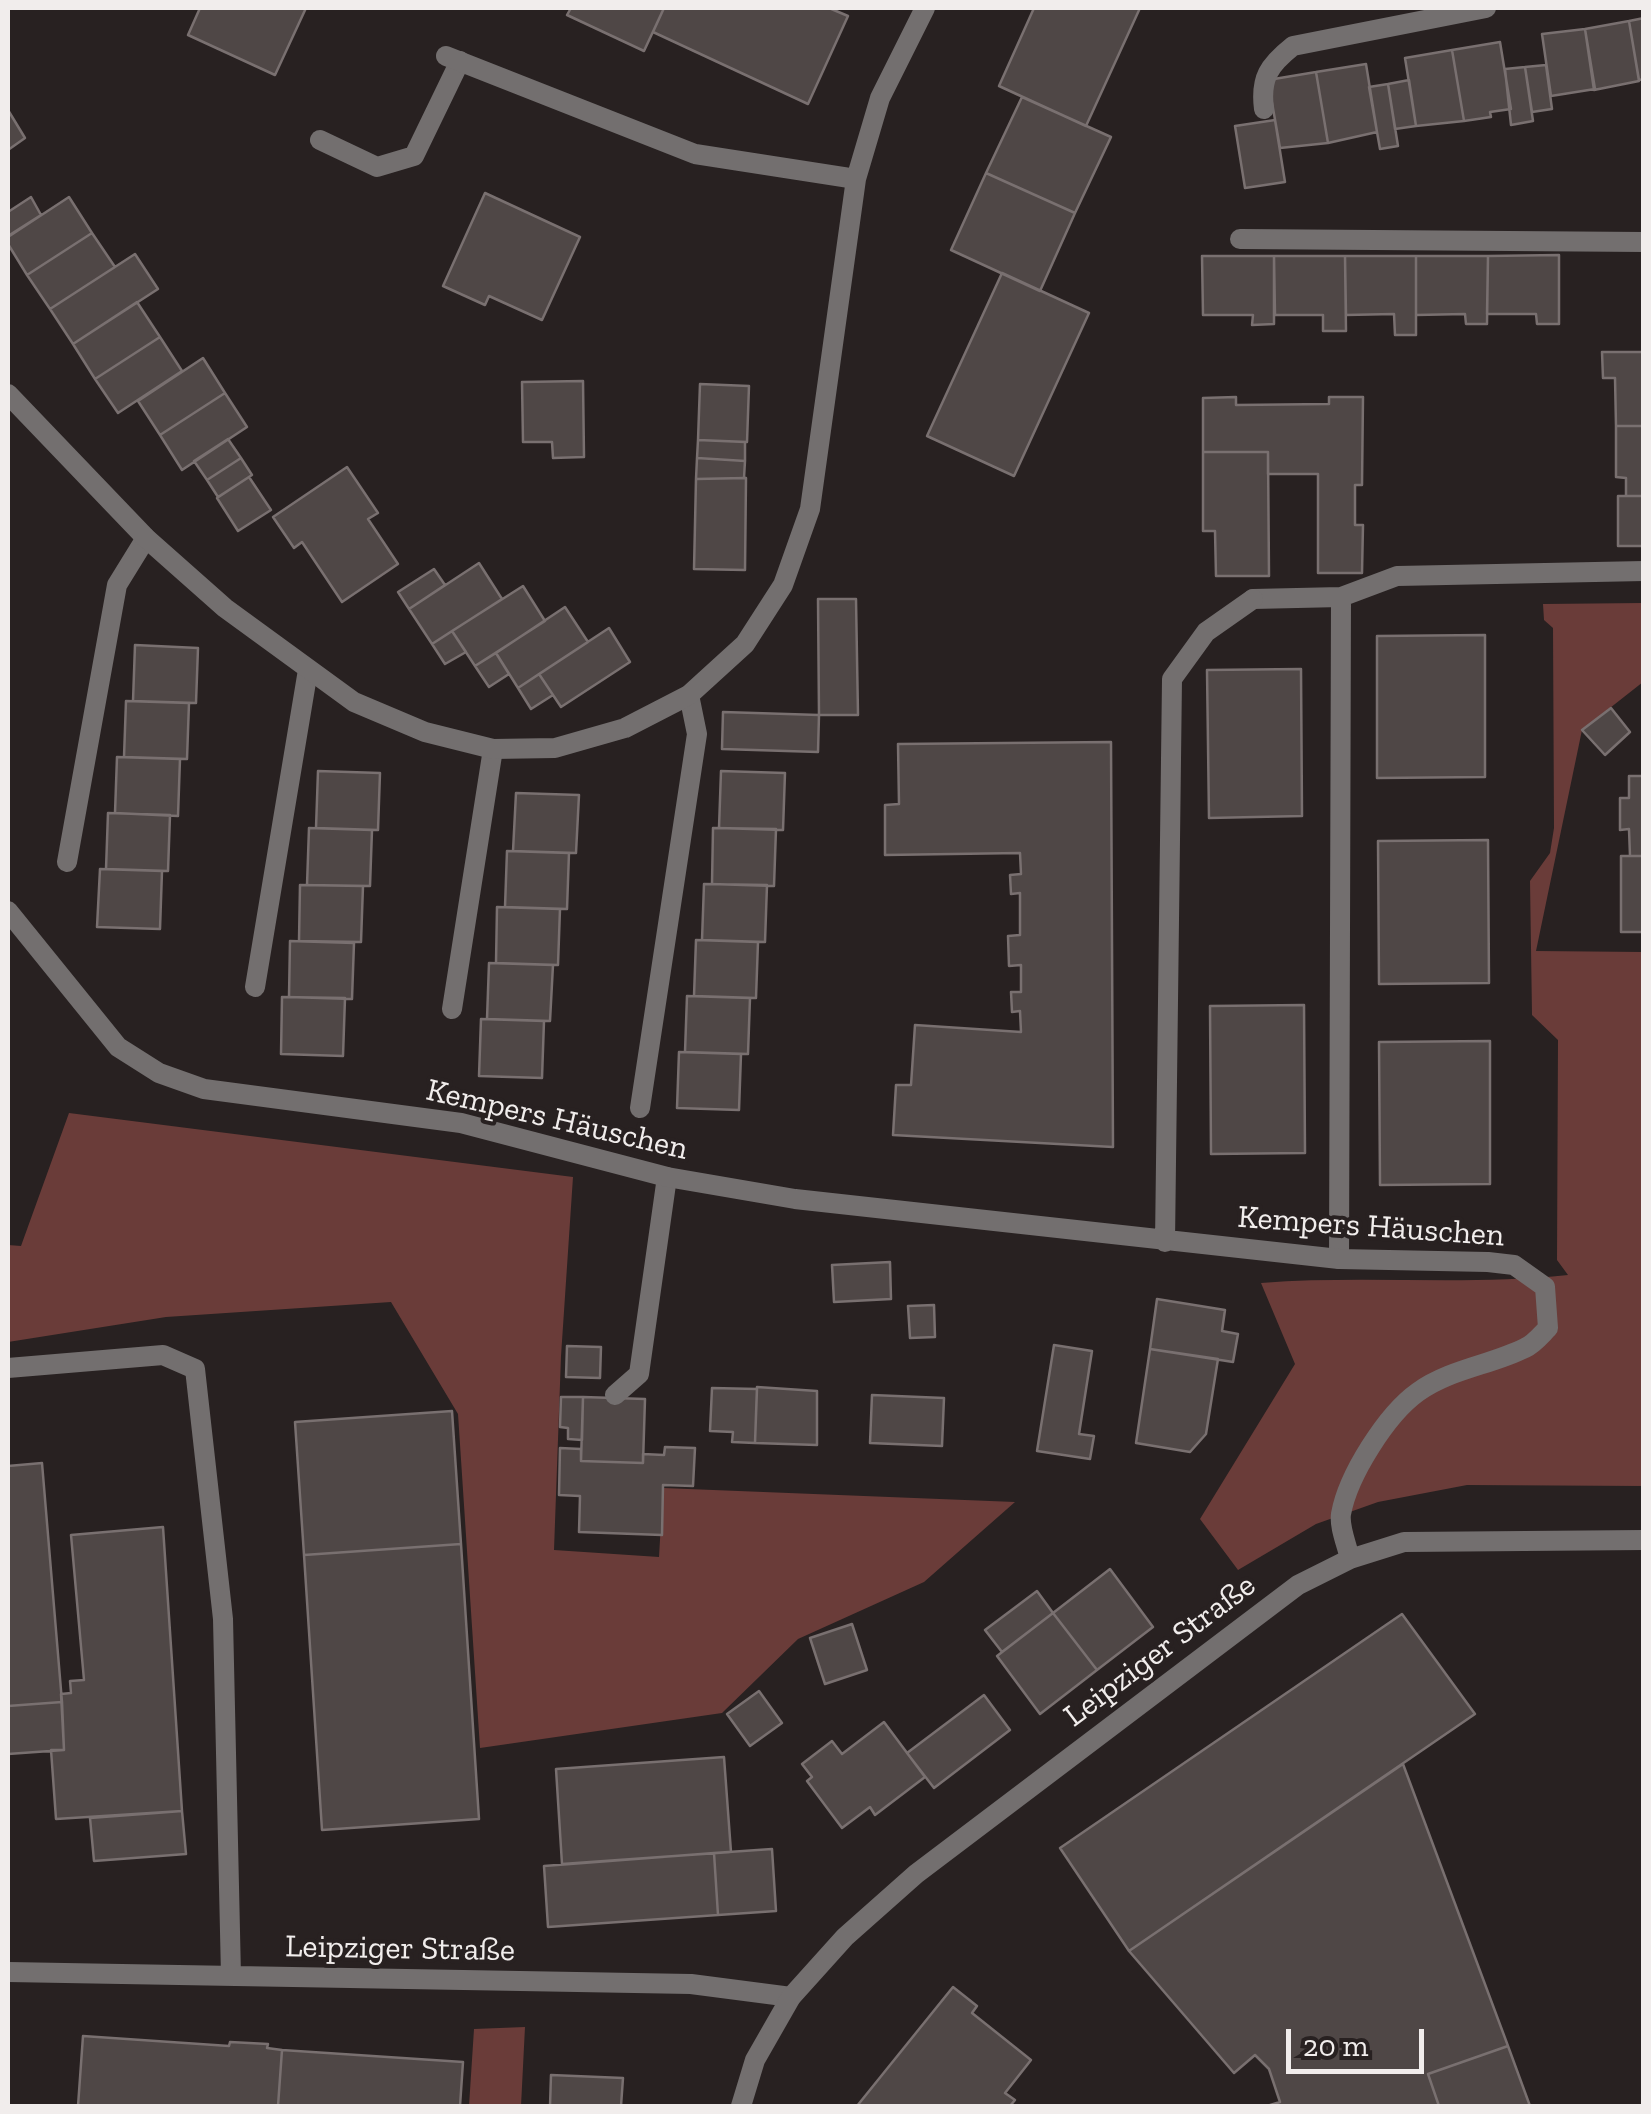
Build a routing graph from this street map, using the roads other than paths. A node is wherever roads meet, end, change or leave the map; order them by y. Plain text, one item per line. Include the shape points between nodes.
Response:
1 (925, 8) edge
2 (1486, 8) edge
3 (1455, 10) edge
4 (1264, 109) dead end
5 (320, 140) dead end
6 (856, 179) junction
7 (1240, 239) dead end
8 (1644, 242) edge
9 (8, 394) edge
10 (146, 538) junction
11 (1644, 571) edge
12 (1341, 597) junction
13 (308, 670) junction
14 (689, 695) junction
15 (493, 749) junction
16 (67, 862) dead end
17 (8, 911) edge
18 (254, 986) dead end
19 (452, 1009) dead end
20 (640, 1108) dead end
21 (667, 1177) junction
22 (1165, 1242) junction
23 (1339, 1259) junction
24 (8, 1368) edge
25 (616, 1395) dead end
26 (1644, 1540) edge
27 (1350, 1559) junction
28 (8, 1972) edge
29 (231, 1976) junction
30 (791, 1996) junction
31 (741, 2106) edge

1 - 6 street via 880,98
2 - 3 street
3 - 4 street via 1294,46 1270,65
5 - 6 street via 377,166 414,156 453,59 695,154
6 - 14 street via 810,509 782,585 745,644
7 - 8 street
9 - 10 street
10 - 13 street
10 - 16 street via 117,585
11 - 12 street via 1397,576
12 - 22 street via 1253,599 1206,632 1172,679
12 - 23 street
13 - 15 street via 354,702 407,725
13 - 18 street
14 - 15 street via 625,728 555,748
14 - 20 street via 697,734
15 - 19 street
17 - 21 street, Kempers Häuschen via 118,1047 160,1073 204,1088 461,1123
21 - 22 street, Kempers Häuschen via 796,1200
21 - 25 street via 640,1374
22 - 23 street, Kempers Häuschen
23 - 27 street, Kempers Häuschen via 1514,1265 1546,1287 1548,1309 1548,1328 1528,1347 1419,1391 1390,1419 1343,1507
24 - 29 street via 163,1354 195,1369 223,1619
26 - 27 street, Leipziger Straße via 1404,1542
27 - 30 street, Leipziger Straße via 1298,1584 916,1874
28 - 29 street, Leipziger Straße
29 - 30 street, Leipziger Straße via 691,1984
30 - 31 street, Leipziger Straße via 756,2060

